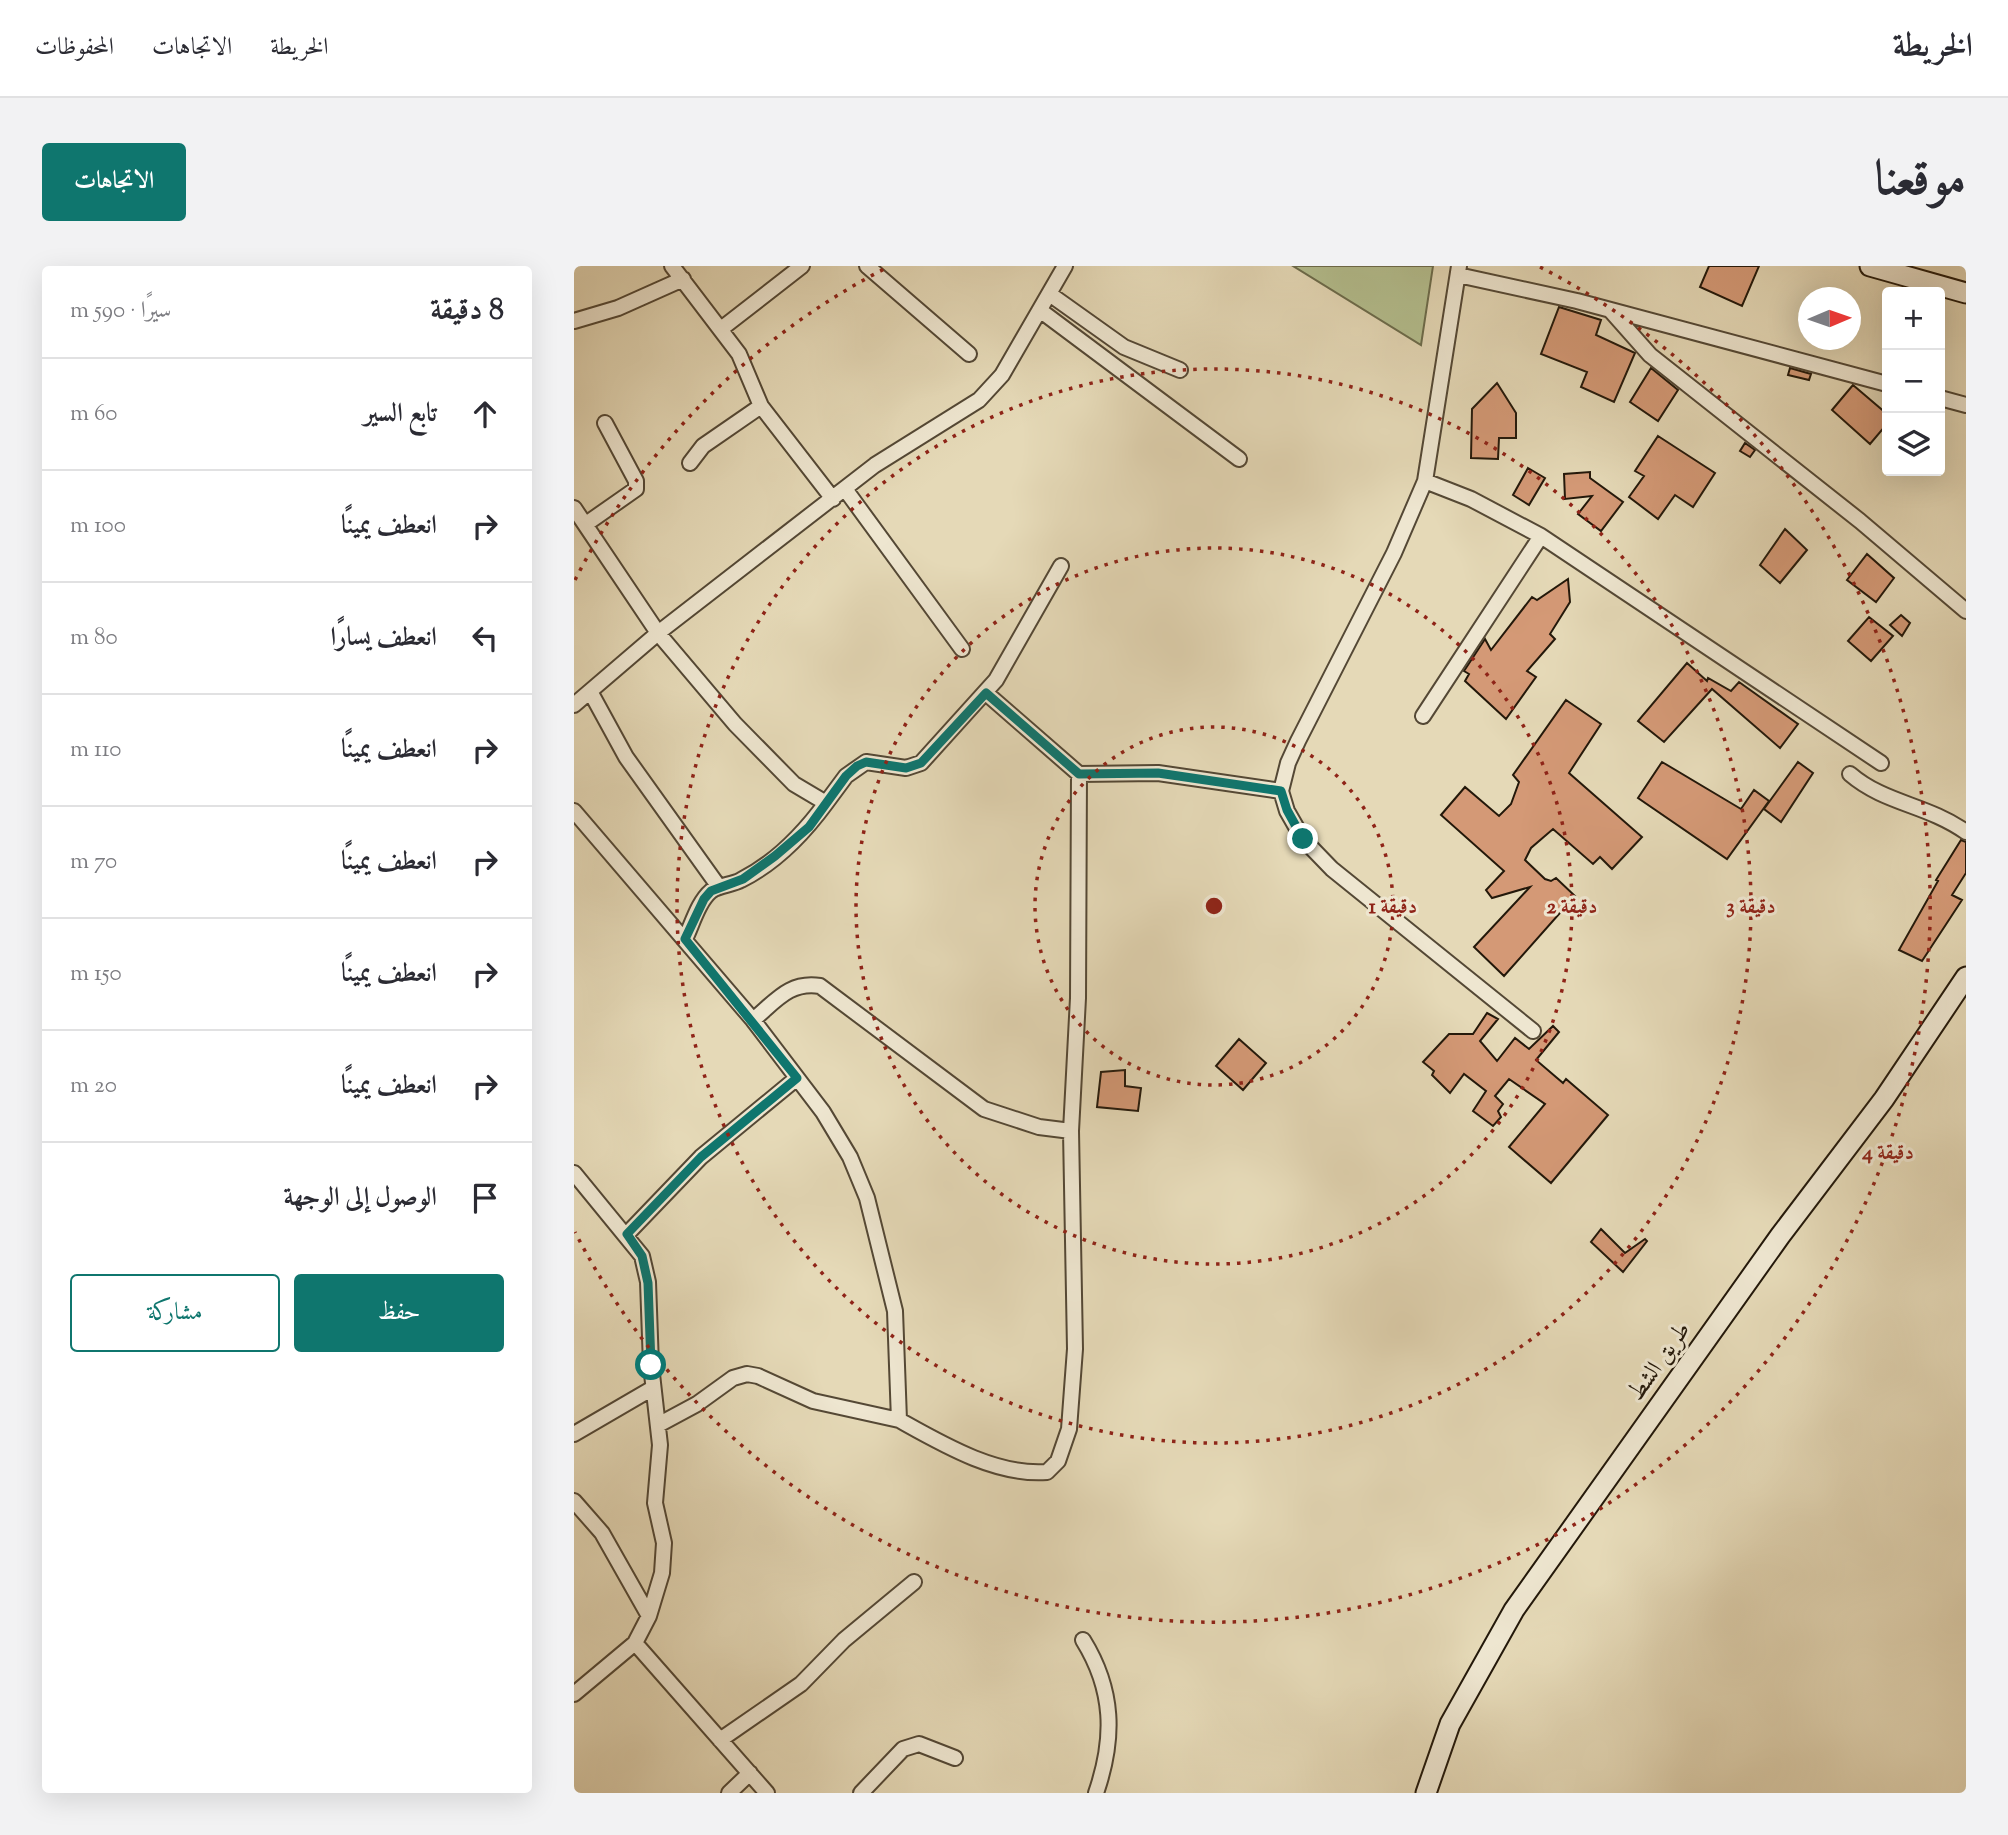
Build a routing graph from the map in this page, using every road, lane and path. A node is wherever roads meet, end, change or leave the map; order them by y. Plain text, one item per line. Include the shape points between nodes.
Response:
1 (672, 266) edge
2 (802, 266) edge
3 (867, 266) edge
4 (1065, 266) edge
5 (1870, 266) edge
6 (1459, 270) edge
7 (682, 279) junction
8 (1966, 293) edge
9 (1051, 295) junction
10 (1041, 311) junction
11 (1611, 311) junction
12 (574, 321) edge
13 (721, 329) junction
14 (969, 354) dead end
15 (1180, 370) dead end
16 (1882, 383) edge
17 (1945, 399) edge
18 (1966, 405) edge
19 (761, 406) junction
20 (605, 423) dead end
21 (1239, 460) dead end
22 (690, 463) dead end
23 (1425, 481) junction
24 (845, 489) junction
25 (833, 499) junction
26 (574, 508) edge
27 (586, 524) junction
28 (1541, 536) junction
29 (1061, 566) dead end
30 (1966, 611) edge
31 (658, 633) junction
32 (962, 649) dead end
33 (591, 693) junction
34 (986, 693) junction
35 (574, 705) edge
36 (1423, 716) dead end
37 (1881, 763) dead end
38 (1079, 774) junction
39 (1850, 774) dead end
40 (1281, 791) junction
41 (826, 803) junction
42 (574, 811) edge
43 (1966, 832) edge
44 (719, 887) junction
45 (685, 939) junction
46 (1966, 977) edge
47 (753, 1020) junction
48 (1533, 1031) dead end
49 (797, 1078) junction
50 (1071, 1131) junction
51 (574, 1173) edge
52 (627, 1234) junction
53 (653, 1388) junction
54 (899, 1420) junction
55 (658, 1425) junction
56 (574, 1434) edge
57 (574, 1501) edge
58 (914, 1582) dead end
59 (649, 1616) junction
60 (1083, 1640) dead end
61 (635, 1643) junction
62 (574, 1694) edge
63 (720, 1740) junction
64 (955, 1758) dead end
65 (750, 1773) junction
66 (729, 1793) edge
67 (767, 1793) edge
68 (861, 1793) edge
69 (1096, 1793) edge
70 (1426, 1793) edge

1 - 7 street
2 - 13 street
3 - 14 street
4 - 9 street
5 - 8 main road
6 - 11 street
6 - 23 street
7 - 12 street via 618,308
7 - 13 street
9 - 10 street
9 - 15 street via 1125,347
10 - 21 street
10 - 24 street via 1002,375 979,400
11 - 16 street
11 - 30 street via 1650,355
13 - 19 street via 739,354
17 - 18 street
19 - 22 street via 703,446
19 - 25 street
20 - 27 street via 636,489
23 - 28 street
23 - 40 street via 1394,553 1298,741
24 - 25 street
24 - 32 street
25 - 31 street
26 - 27 street
27 - 31 street
28 - 36 street
28 - 37 street
29 - 34 street
31 - 33 street
31 - 41 street via 735,724 794,784
33 - 35 street
33 - 44 street via 626,757
34 - 38 street
34 - 41 street via 921,763 906,768 866,762 846,776
38 - 40 street via 1158,773
38 - 50 street via 1078,999
39 - 43 street via 1879,796 1942,816
40 - 48 street via 1294,826 1332,869
41 - 44 street via 809,827 775,856 743,879
42 - 45 street
44 - 45 street via 704,899
45 - 47 street
46 - 70 main road, طريق الشط via 1884,1099 1780,1236 1514,1610 1450,1724
47 - 49 street
47 - 50 street via 784,992 798,986 820,986 984,1109 1018,1122
49 - 52 street via 701,1157
49 - 54 street via 850,1157 867,1198 895,1311
50 - 54 street via 1075,1349 1069,1429 1058,1461 1047,1472 1031,1473 978,1459
51 - 52 street
52 - 53 street via 642,1256 648,1283
53 - 55 street
53 - 56 street
54 - 55 street via 813,1401 747,1374
55 - 59 street via 655,1503 664,1543 662,1573
57 - 59 street via 602,1533
58 - 63 street via 844,1640 801,1684
59 - 61 street
60 - 69 street via 1099,1666 1107,1695 1106,1756
61 - 62 street
61 - 63 street
63 - 65 street
64 - 68 street via 919,1744 903,1749
65 - 66 street
65 - 67 street

